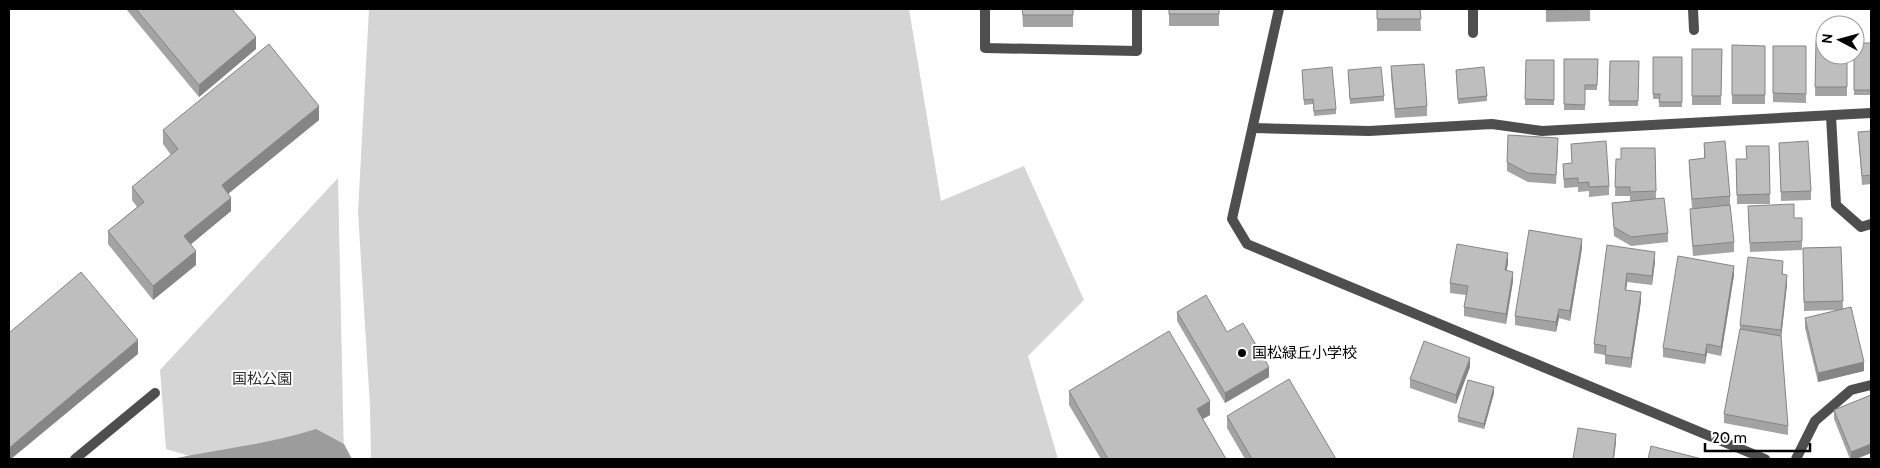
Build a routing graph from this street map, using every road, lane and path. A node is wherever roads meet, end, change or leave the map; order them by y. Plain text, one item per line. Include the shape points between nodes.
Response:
1 (984, 9) edge
2 (1138, 9) edge
3 (1279, 9) edge
4 (1473, 9) edge
5 (1693, 9) edge
6 (1694, 30) dead end
7 (1473, 33) dead end
8 (1871, 113) edge
9 (1831, 116) junction
10 (1253, 128) junction
11 (1871, 224) edge
12 (1871, 385) edge
13 (155, 393) dead end
14 (74, 459) edge
15 (1765, 459) edge
16 (1796, 459) edge

1 - 2 street via 985,48 1137,51
3 - 10 street
4 - 7 street
5 - 6 street
8 - 9 street
9 - 10 street via 1542,132 1492,124 1369,131
9 - 11 street via 1836,205 1861,226
10 - 15 street via 1232,219 1247,244
12 - 16 street via 1851,390 1815,421
13 - 14 street

